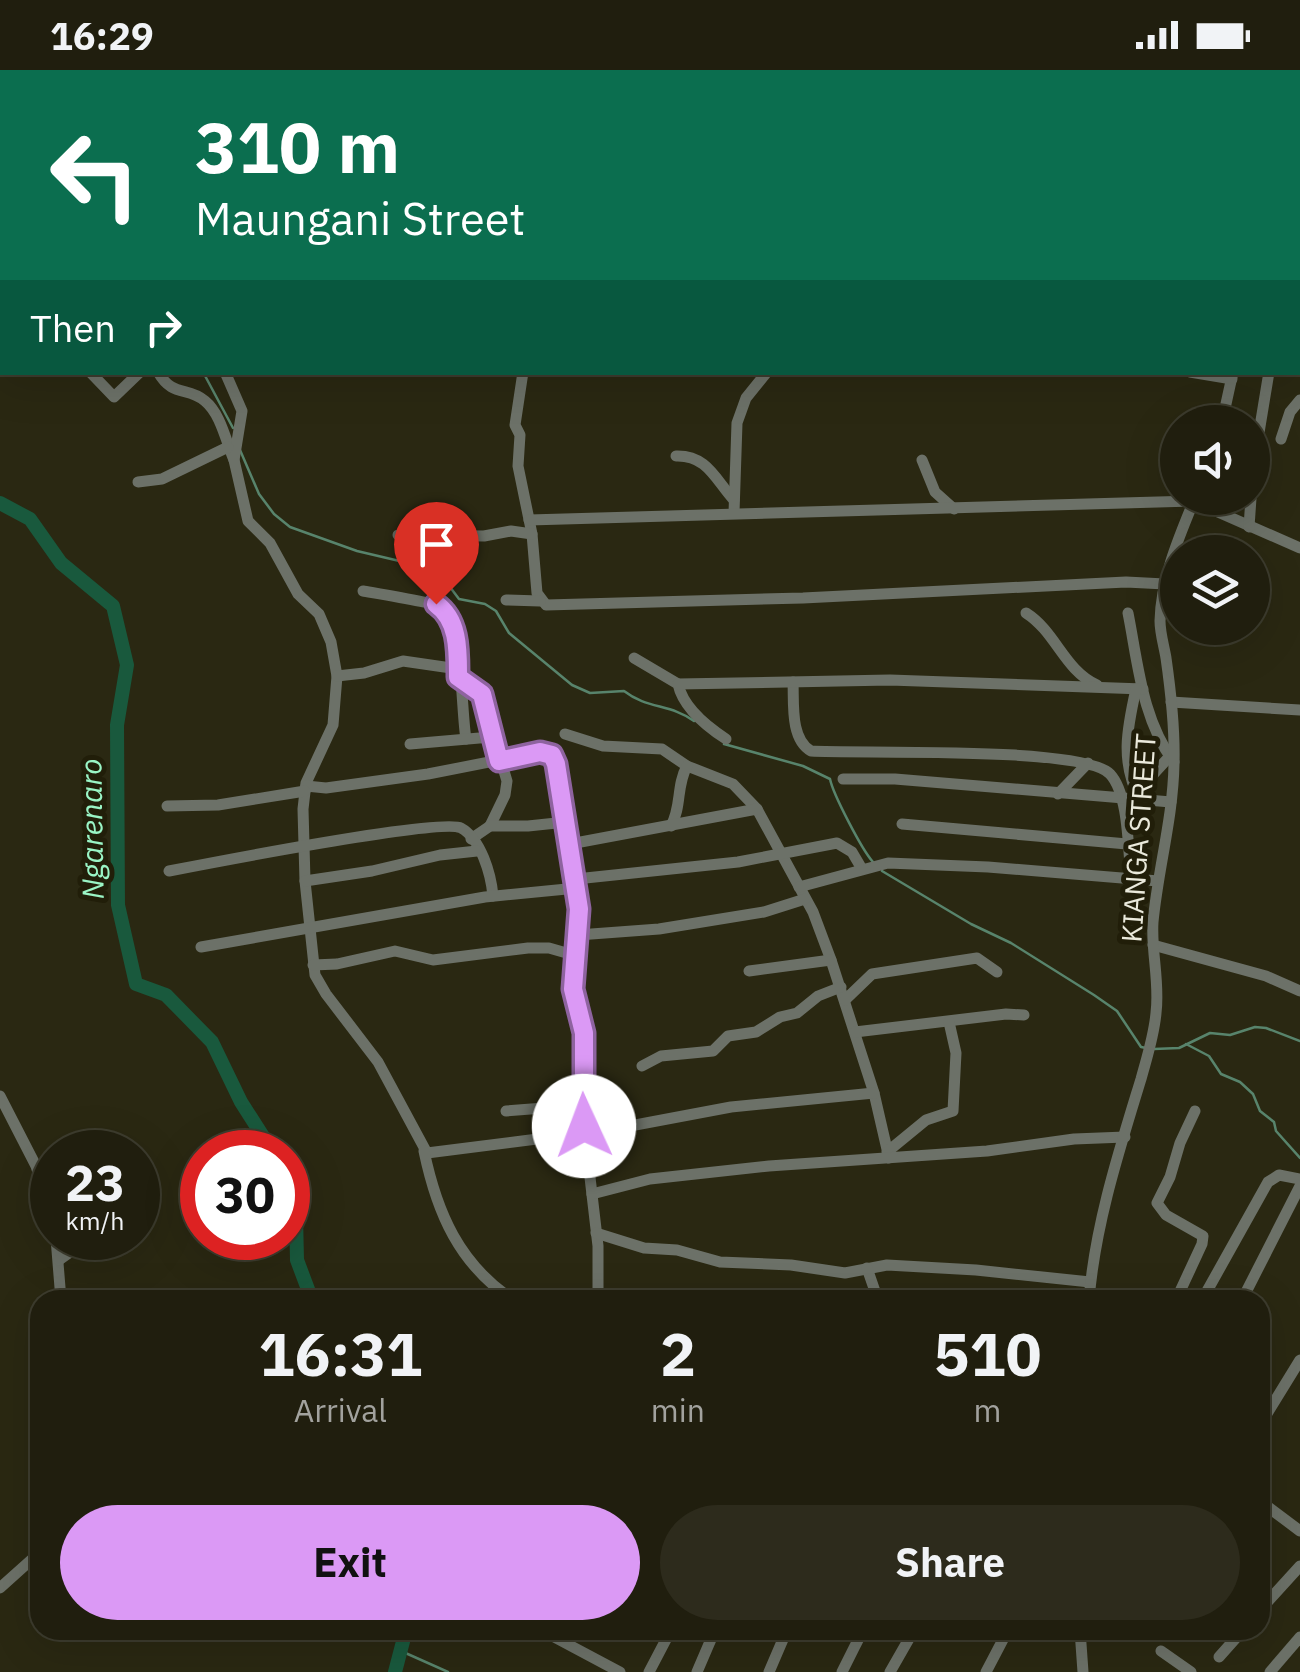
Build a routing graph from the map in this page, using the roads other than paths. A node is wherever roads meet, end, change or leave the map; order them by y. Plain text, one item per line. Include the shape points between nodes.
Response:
1 (93, 375) edge
2 (137, 375) edge
3 (160, 375) edge
4 (226, 375) edge
5 (523, 375) edge
6 (765, 375) edge
7 (1269, 375) edge
8 (1232, 376) edge
9 (1300, 400) edge
10 (1226, 405) edge
11 (1264, 405) edge
12 (1281, 439) dead end
13 (228, 447) junction
14 (676, 456) dead end
15 (234, 460) junction
16 (922, 460) dead end
17 (138, 482) dead end
18 (1160, 500) edge
19 (734, 507) junction
20 (954, 509) junction
21 (1227, 515) edge
22 (1250, 515) edge
23 (529, 520) junction
24 (1249, 526) junction
25 (532, 534) junction
26 (398, 535) dead end
27 (1300, 548) edge
28 (1160, 584) edge
29 (363, 591) dead end
30 (506, 600) dead end
31 (540, 602) junction
32 (1026, 613) dead end
33 (1128, 613) dead end
34 (1163, 645) edge
35 (634, 658) dead end
36 (458, 673) junction
37 (337, 676) junction
38 (794, 682) junction
39 (678, 684) junction
40 (1101, 686) junction
41 (1139, 689) junction
42 (1171, 702) junction
43 (1300, 710) edge
44 (565, 734) dead end
45 (491, 737) junction
46 (466, 739) junction
47 (726, 739) dead end
48 (410, 744) dead end
49 (1172, 759) junction
50 (499, 761) junction
51 (1088, 762) junction
52 (687, 766) junction
53 (842, 779) dead end
54 (306, 789) junction
55 (1058, 794) junction
56 (1138, 797) junction
57 (1123, 799) junction
58 (1171, 802) junction
59 (167, 806) dead end
60 (757, 809) junction
61 (566, 822) junction
62 (902, 824) dead end
63 (490, 826) junction
64 (671, 826) junction
65 (570, 844) junction
66 (1127, 844) junction
67 (474, 845) junction
68 (304, 848) junction
69 (781, 855) junction
70 (862, 869) junction
71 (169, 871) dead end
72 (1131, 878) junction
73 (1158, 881) junction
74 (305, 882) junction
75 (576, 883) junction
76 (802, 893) junction
77 (492, 896) junction
78 (309, 926) junction
79 (578, 936) junction
80 (1153, 946) junction
81 (201, 947) dead end
82 (577, 956) junction
83 (831, 960) junction
84 (313, 965) junction
85 (749, 971) dead end
86 (997, 972) dead end
87 (1300, 991) edge
88 (843, 993) junction
89 (1024, 1015) dead end
90 (950, 1022) junction
91 (855, 1032) junction
92 (642, 1066) dead end
93 (874, 1093) junction
94 (0, 1096) edge
95 (583, 1105) junction
96 (506, 1112) dead end
97 (1196, 1112) dead end
98 (584, 1130) junction
99 (1125, 1137) junction
100 (424, 1151) junction
101 (30, 1154) edge
102 (888, 1155) junction
103 (1300, 1182) edge
104 (592, 1194) junction
105 (596, 1233) junction
106 (59, 1260) edge
107 (867, 1268) junction
108 (1090, 1282) junction
109 (60, 1290) edge
110 (499, 1290) edge
111 (598, 1290) edge
112 (875, 1290) edge
113 (1090, 1290) edge
114 (1181, 1290) edge
115 (1208, 1290) edge
116 (1247, 1290) edge
117 (1300, 1360) edge
118 (1270, 1409) edge
119 (1270, 1508) edge
120 (1300, 1531) edge
121 (30, 1561) edge
122 (1300, 1566) edge
123 (0, 1588) edge
124 (1270, 1599) edge
125 (1300, 1638) edge
126 (560, 1640) edge
127 (666, 1640) edge
128 (710, 1640) edge
129 (783, 1640) edge
130 (858, 1640) edge
131 (908, 1640) edge
132 (1003, 1640) edge
133 (1081, 1640) edge
134 (1234, 1640) edge
135 (1162, 1651) dead end
136 (1219, 1657) dead end
137 (620, 1672) edge
138 (649, 1672) edge
139 (697, 1672) edge
140 (769, 1672) edge
141 (842, 1672) edge
142 (890, 1672) edge
143 (986, 1672) edge
144 (1083, 1672) edge
145 (1190, 1672) edge
146 (1270, 1672) edge

1 - 2 street via 114,397
3 - 13 street via 178,392 211,406
4 - 15 street via 242,411
5 - 23 street via 515,424
6 - 19 street via 737,423
7 - 11 street
8 - 10 street
9 - 12 street
13 - 15 street
13 - 17 street via 162,480
14 - 19 street via 704,462
15 - 37 street via 248,521 319,614
16 - 20 street via 935,492
18 - 20 street
19 - 20 street
19 - 23 street
21 - 24 street
22 - 24 street
23 - 25 street
24 - 27 street
25 - 26 street
25 - 31 street
28 - 31 street
29 - 36 street via 441,607 456,635
30 - 31 street
32 - 40 street via 1048,630 1070,664
33 - 41 street
34 - 42 street, KIANGA STREET
35 - 39 street
36 - 37 street via 403,660
36 - 45 street via 482,694
36 - 46 street
37 - 54 street via 333,726
38 - 39 street
38 - 40 street
38 - 51 street via 799,736 812,751
39 - 47 street via 695,714
40 - 41 street
41 - 49 street
41 - 56 street via 1125,755
42 - 43 street
42 - 49 street, KIANGA STREET
44 - 52 street via 603,746 662,749
45 - 46 street
45 - 50 street
46 - 48 street
49 - 56 street
49 - 58 street, KIANGA STREET
50 - 54 street
50 - 61 street via 552,755
50 - 63 street via 508,787
51 - 55 street
51 - 57 street via 1111,774
52 - 60 street via 733,784
52 - 64 street
53 - 55 street
54 - 59 street via 218,805
54 - 68 street
55 - 57 street
56 - 57 street
56 - 58 street
57 - 66 street
58 - 73 street, KIANGA STREET
60 - 64 street
60 - 69 street
61 - 63 street
61 - 65 street
62 - 66 street
63 - 67 street
64 - 65 street
65 - 75 street
66 - 72 street
67 - 68 street via 454,826
67 - 74 street
67 - 77 street via 488,864
68 - 71 street
68 - 74 street
69 - 70 street via 837,843
69 - 75 street
69 - 76 street
70 - 72 street via 888,863
70 - 76 street
72 - 73 street
73 - 80 street, KIANGA STREET
74 - 78 street
75 - 77 street
75 - 79 street
76 - 79 street via 764,912
76 - 83 street
77 - 78 street
78 - 81 street
78 - 84 street
79 - 82 street
80 - 87 street
80 - 99 street, KIANGA STREET via 1156,1019
82 - 84 street via 528,948 433,960 395,951
82 - 95 street via 573,989 584,1033
83 - 85 street
83 - 88 street
84 - 100 street via 319,984 378,1062
86 - 88 street via 977,958 872,974
88 - 91 street
88 - 92 street via 818,996 756,1032 728,1036 713,1051 661,1056
89 - 90 street
90 - 91 street
90 - 102 street via 953,1112 926,1120
91 - 93 street
93 - 98 street
93 - 102 street
94 - 101 street
95 - 96 street
95 - 98 street
97 - 114 street via 1157,1204 1203,1236
98 - 100 street
98 - 104 street
99 - 102 street
99 - 108 street, KIANGA STREET
100 - 110 street via 452,1239
102 - 104 street via 650,1179
103 - 115 street via 1279,1175 1268,1182
103 - 116 street
104 - 105 street
105 - 107 street via 720,1262 845,1274
105 - 111 street
106 - 109 street
107 - 108 street
107 - 112 street
108 - 113 street, KIANGA STREET
117 - 118 street
119 - 120 street
121 - 123 street
122 - 124 street
125 - 146 street
126 - 137 street
127 - 138 street
128 - 139 street
129 - 140 street
130 - 141 street
131 - 142 street
132 - 143 street
133 - 144 street
134 - 136 street
135 - 145 street

